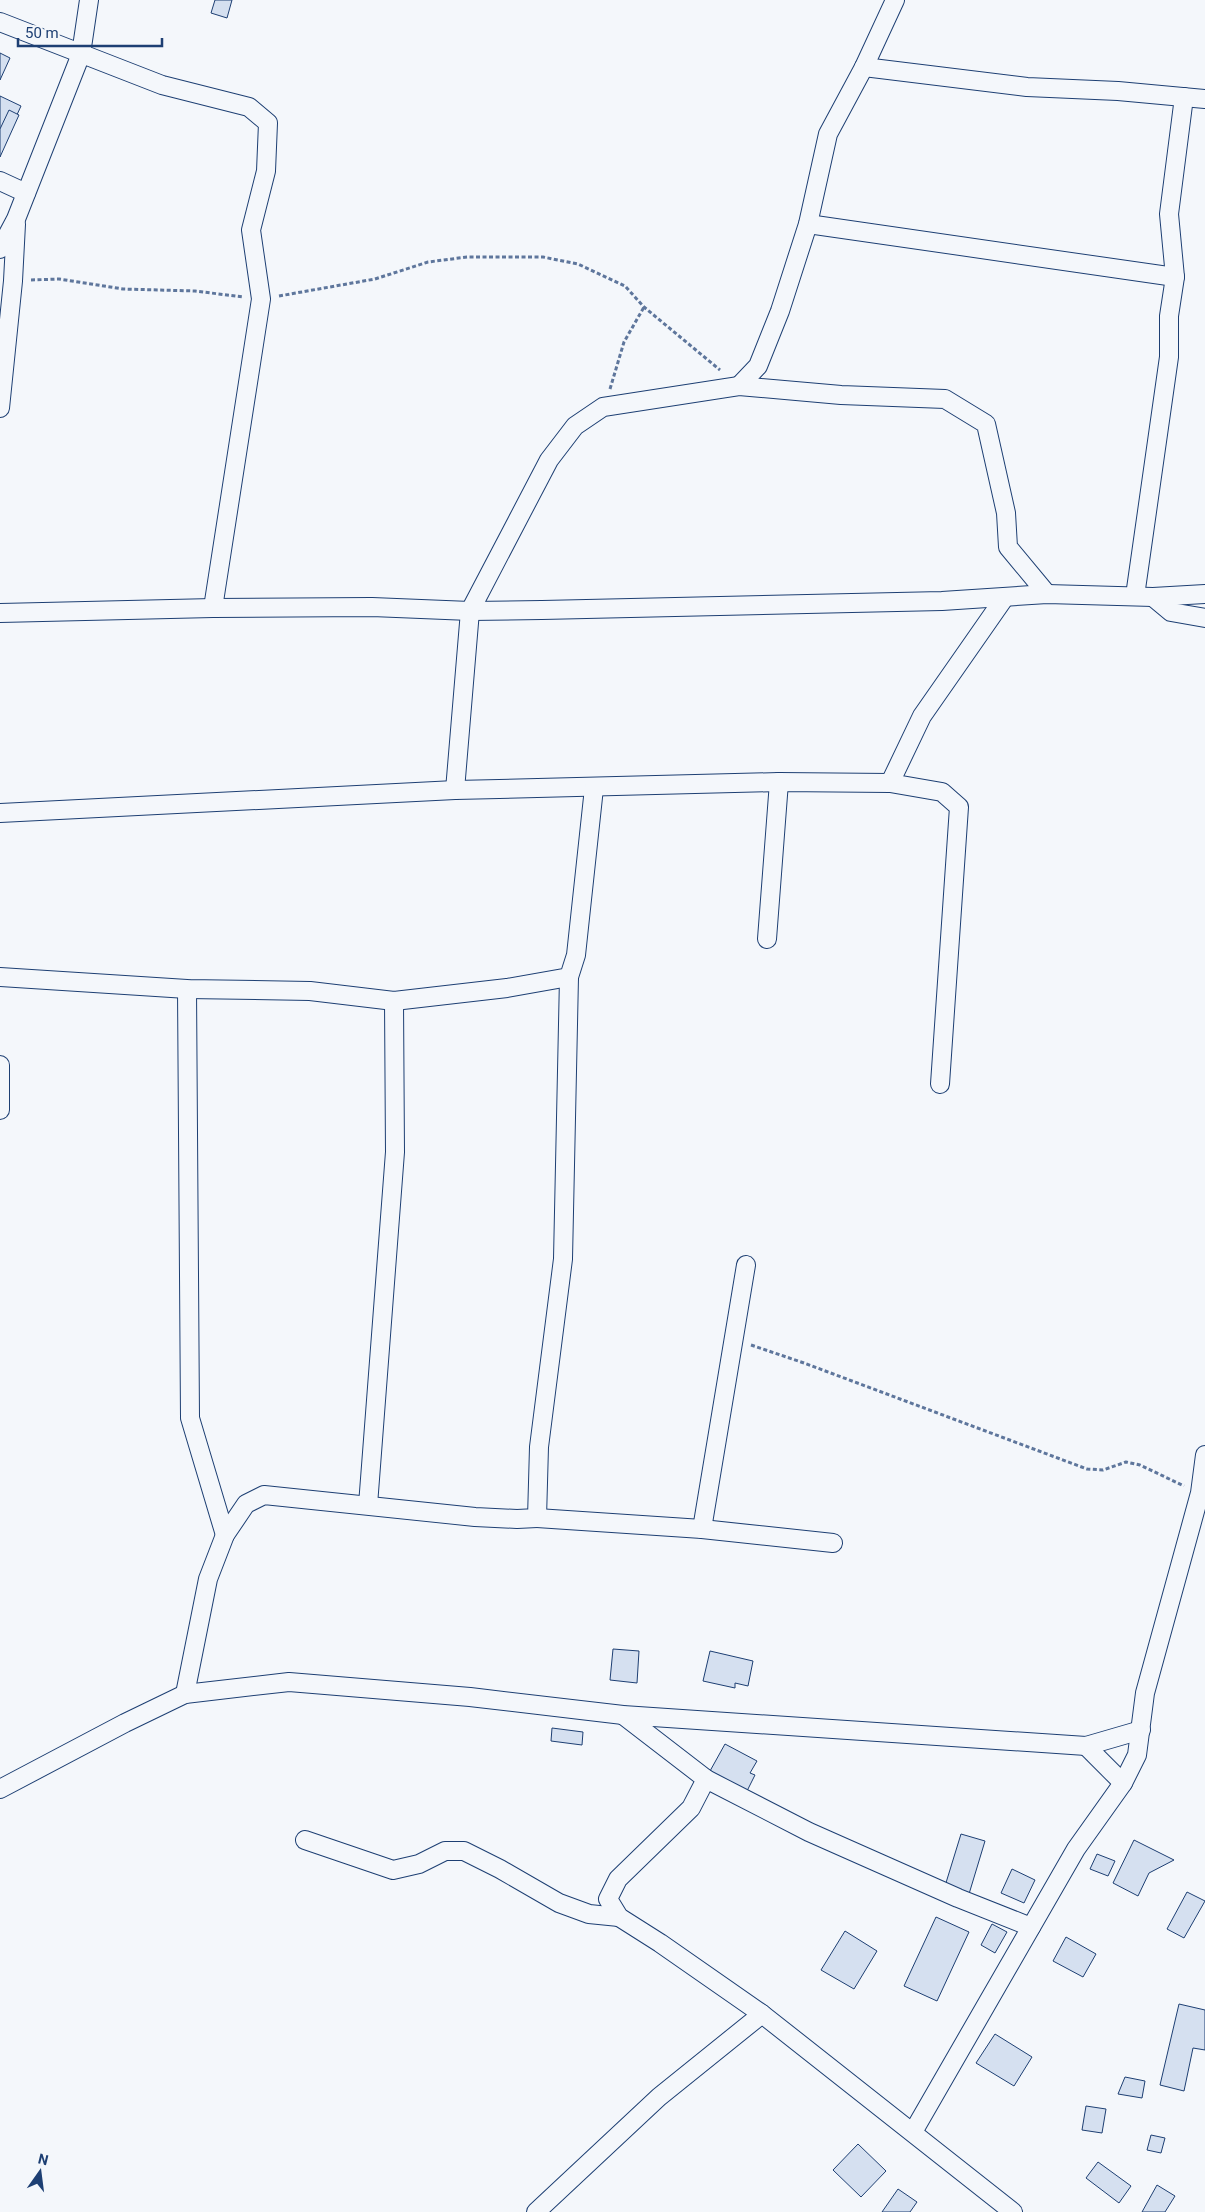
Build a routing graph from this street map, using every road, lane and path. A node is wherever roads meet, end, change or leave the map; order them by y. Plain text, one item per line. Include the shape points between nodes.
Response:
1 (89, 0) edge
2 (896, 0) edge
3 (0, 22) edge
4 (81, 54) junction
5 (864, 67) junction
6 (1184, 97) junction
7 (1205, 99) edge
8 (0, 181) edge
9 (26, 193) junction
10 (16, 219) junction
11 (808, 224) junction
12 (0, 249) edge
13 (1174, 277) junction
14 (13, 281) junction
15 (261, 299) junction
16 (644, 307) junction
17 (739, 386) junction
18 (603, 407) junction
19 (0, 408) edge
20 (1047, 594) junction
21 (1205, 594) edge
22 (1144, 596) junction
23 (1005, 597) junction
24 (213, 608) junction
25 (470, 611) junction
26 (0, 614) edge
27 (1205, 618) edge
28 (779, 782) junction
29 (890, 783) junction
30 (594, 788) junction
31 (455, 790) junction
32 (0, 813) edge
33 (767, 939) dead end
34 (569, 977) junction
35 (0, 978) edge
36 (187, 989) junction
37 (394, 1000) junction
38 (0, 1065) edge
39 (0, 1069) edge
40 (940, 1084) dead end
41 (0, 1110) edge
42 (746, 1266) dead end
43 (734, 1340) junction
44 (1205, 1456) edge
45 (1200, 1493) junction
46 (368, 1505) junction
47 (537, 1518) junction
48 (702, 1529) junction
49 (225, 1535) junction
50 (833, 1544) dead end
51 (185, 1694) junction
52 (623, 1715) junction
53 (1141, 1730) junction
54 (1086, 1746) junction
55 (706, 1779) junction
56 (1123, 1783) junction
57 (0, 1789) edge
58 (305, 1840) dead end
59 (619, 1916) junction
60 (1031, 1927) junction
61 (762, 2014) junction
62 (913, 2132) junction
63 (536, 2212) edge
64 (1013, 2212) edge

1 - 4 street
2 - 5 street
3 - 4 street
4 - 9 street
4 - 15 street via 162,85 249,107 268,123 266,171 251,230
5 - 6 street via 1027,87 1118,90
5 - 11 street via 828,134
6 - 7 street
6 - 13 street via 1169,214
8 - 9 street
9 - 10 street
10 - 12 street
10 - 14 street
11 - 13 street
11 - 17 street via 758,366
13 - 22 street via 1169,316 1169,357
14 - 15 path via 59,279 123,289
14 - 19 street
15 - 16 path via 375,279 428,262 468,257 543,257 578,264 625,286
15 - 24 street
16 - 17 path
16 - 18 path via 624,342
17 - 18 street
17 - 20 street via 840,395 945,399 986,424 1006,513 1008,547
18 - 25 street via 575,426 549,460
20 - 22 street
20 - 23 street
21 - 22 street
22 - 27 street via 1171,612
23 - 25 street
23 - 29 street via 922,716
24 - 25 street via 372,607
24 - 26 street
25 - 31 street
28 - 29 street
28 - 30 street
28 - 33 street
29 - 40 street via 942,792 959,807
30 - 31 street
30 - 34 street via 576,955
31 - 32 street
34 - 37 street via 507,988
34 - 47 street via 562,1259 539,1447
35 - 36 street
36 - 37 street via 310,991
36 - 49 street via 190,1418
37 - 46 street via 395,1152
38 - 39 street
39 - 41 street
42 - 43 street
43 - 45 path via 1087,1469 1103,1470 1126,1462 1140,1465
43 - 48 street
44 - 45 street
45 - 53 street via 1145,1693
46 - 47 street via 475,1517
46 - 49 street via 264,1495 246,1504
47 - 48 street
48 - 50 street
49 - 51 street via 208,1579
51 - 52 street via 289,1682 470,1697
51 - 57 street via 125,1722
52 - 54 street
52 - 55 street
53 - 54 street
53 - 56 street via 1137,1755
54 - 56 street
55 - 59 street via 691,1808 618,1879 608,1898
55 - 60 street via 809,1832
56 - 60 street via 1076,1849
58 - 59 street via 393,1870 419,1864 445,1851 464,1852 558,1903 588,1914
59 - 61 street
60 - 62 street
61 - 62 street
61 - 63 street via 659,2097
62 - 64 street

